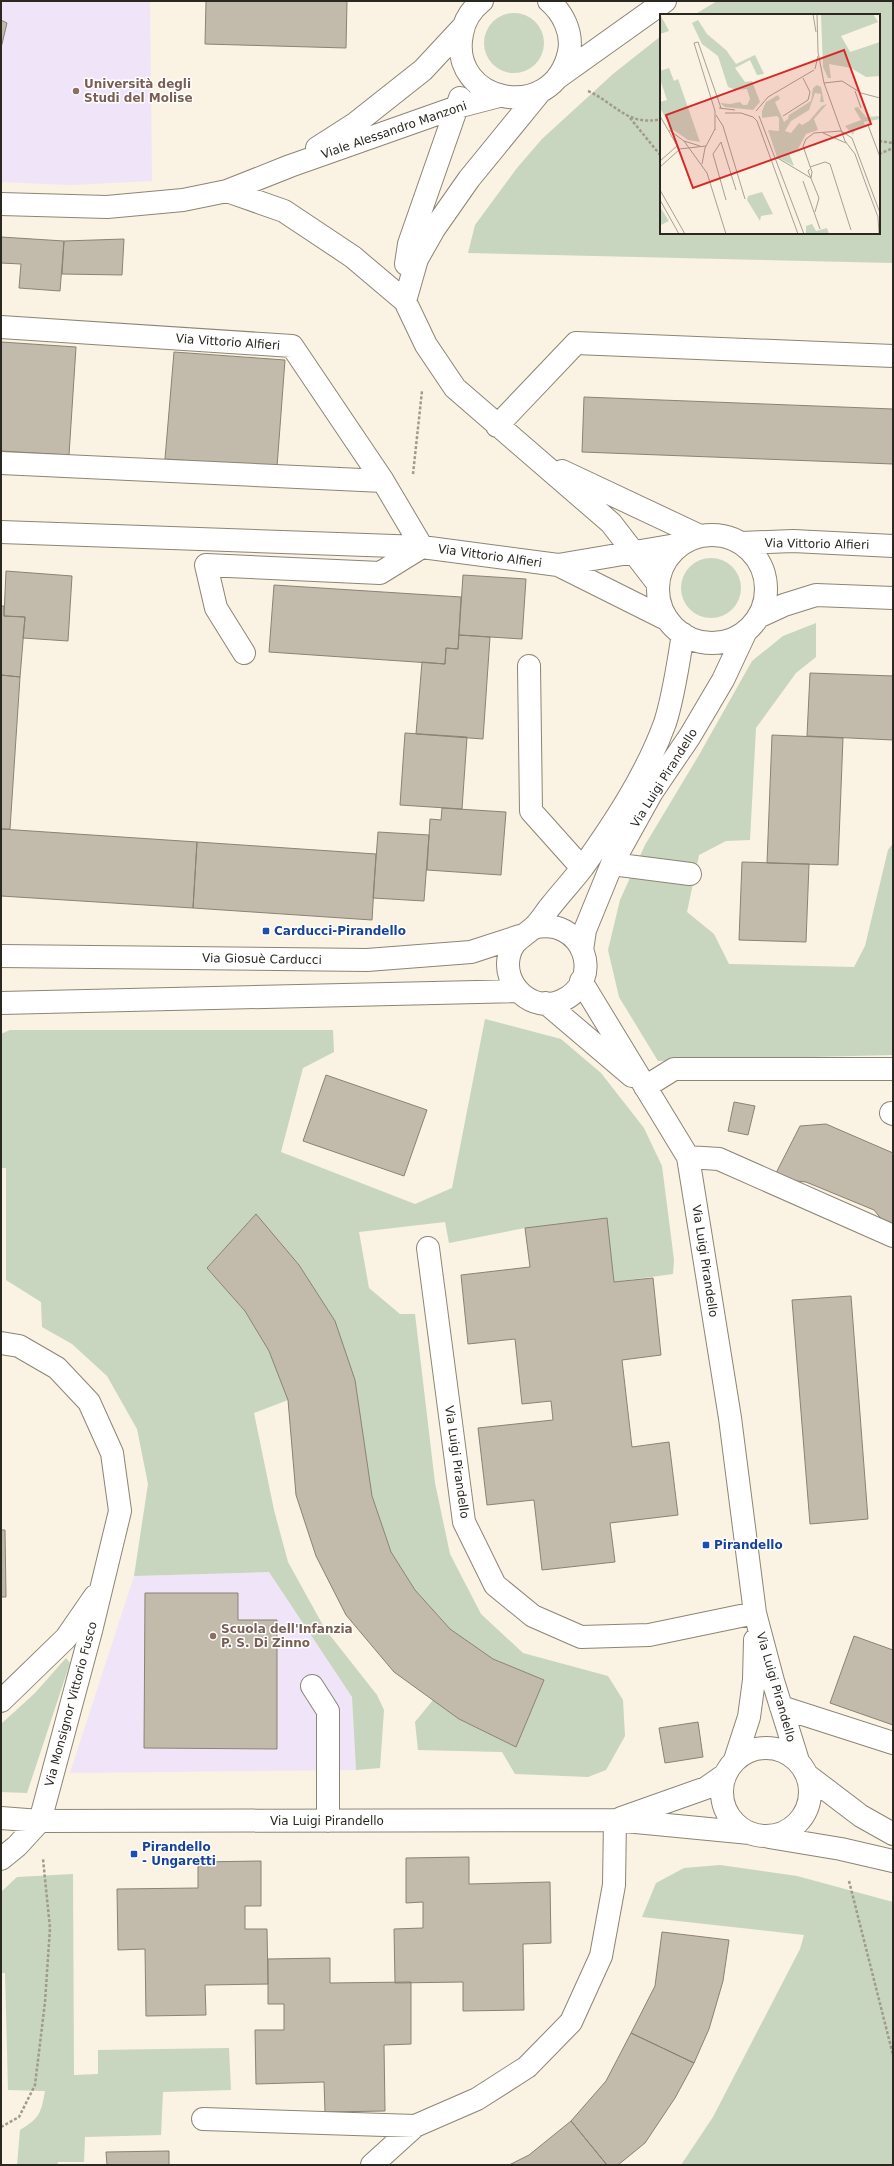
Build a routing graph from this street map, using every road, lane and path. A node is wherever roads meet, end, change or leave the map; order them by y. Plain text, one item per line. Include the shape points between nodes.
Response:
1 (549, 1) edge
2 (665, 1) edge
3 (470, 11) edge
4 (467, 69) junction
5 (548, 86) junction
6 (499, 96) junction
7 (457, 107) junction
8 (629, 117) junction
9 (660, 119) edge
10 (880, 142) edge
11 (893, 143) edge
12 (893, 148) edge
13 (880, 154) edge
14 (660, 155) edge
15 (290, 166) junction
16 (227, 191) junction
17 (1, 204) edge
18 (405, 300) junction
19 (1, 327) edge
20 (426, 345) junction
21 (893, 356) edge
22 (497, 426) junction
23 (539, 460) junction
24 (1, 463) edge
25 (383, 481) junction
26 (401, 512) junction
27 (1, 532) edge
28 (691, 540) junction
29 (741, 543) junction
30 (422, 546) junction
31 (893, 546) edge
32 (633, 551) junction
33 (558, 565) junction
34 (658, 584) junction
35 (893, 598) edge
36 (752, 624) junction
37 (676, 627) junction
38 (244, 653) dead end
39 (529, 666) dead end
40 (612, 864) junction
41 (582, 868) junction
42 (690, 874) dead end
43 (527, 932) junction
44 (582, 950) junction
45 (1, 956) edge
46 (582, 981) junction
47 (518, 991) junction
48 (31, 1002) junction
49 (1, 1003) edge
50 (546, 1004) junction
51 (1, 1013) edge
52 (893, 1068) edge
53 (645, 1087) junction
54 (688, 1157) junction
55 (893, 1236) edge
56 (428, 1248) dead end
57 (1, 1343) edge
58 (101, 1587) junction
59 (755, 1613) junction
60 (312, 1686) dead end
61 (1, 1701) edge
62 (781, 1707) junction
63 (893, 1743) edge
64 (731, 1767) junction
65 (803, 1768) junction
66 (1, 1818) edge
67 (615, 1820) junction
68 (40, 1821) junction
69 (328, 1821) junction
70 (893, 1834) edge
71 (758, 1835) junction
72 (841, 1849) junction
73 (1, 1859) edge
74 (893, 1861) edge
75 (893, 2055) edge
76 (203, 2119) dead end
77 (414, 2126) junction
78 (1, 2127) edge
79 (372, 2165) edge

1 - 5 street via 564,19 570,39 567,60
2 - 5 street
3 - 4 street via 460,49
3 - 15 street, Viale Alessandro Manzoni via 423,70 356,123
4 - 6 street via 480,86
4 - 7 street
5 - 6 street via 519,98
5 - 8 path via 592,93
5 - 18 street via 470,179 434,229 417,259
6 - 7 street, Viale Alessandro Manzoni
7 - 15 street, Viale Alessandro Manzoni
7 - 18 street via 409,244
8 - 9 path via 648,122
8 - 14 path
10 - 11 path
12 - 13 path
15 - 16 street, Viale Alessandro Manzoni
16 - 17 street, Viale Alessandro Manzoni via 183,200 107,207
16 - 18 street via 284,211 353,257
18 - 20 street
19 - 25 street, Via Vittorio Alfieri via 292,346
20 - 22 street via 455,388
20 - 26 path via 412,490
21 - 22 street via 576,343
22 - 23 street
23 - 28 street
23 - 32 street via 612,523
24 - 25 street
25 - 26 street, Via Vittorio Alfieri
26 - 30 street, Via Vittorio Alfieri
27 - 30 street, Via Vittorio Alfieri
28 - 29 street via 721,535
28 - 32 street, Via Vittorio Alfieri
28 - 34 street via 665,561
29 - 31 street, Via Vittorio Alfieri via 793,541
29 - 36 street via 756,558 765,577 765,598
30 - 33 street, Via Vittorio Alfieri
30 - 38 street, Via Vittorio Alfieri via 380,572 206,565 216,608
32 - 33 street, Via Vittorio Alfieri
32 - 34 street
33 - 37 street, Via Vittorio Alfieri
34 - 37 street via 660,603
35 - 36 street via 816,595 784,605
36 - 37 street via 726,641 715,643 693,640
36 - 40 street, Via Luigi Pirandello via 724,680 652,792
37 - 41 street, Via Luigi Pirandello via 665,722 647,766 622,811
39 - 41 street via 531,812
40 - 42 street
40 - 44 street, Via Luigi Pirandello via 585,930
41 - 43 street, Via Luigi Pirandello
43 - 44 street via 547,926 562,929 574,938
43 - 45 street, Via Giosuè Carducci via 471,952 367,960
43 - 47 street via 511,948 508,963 510,978
44 - 46 street via 585,966
46 - 50 street via 567,997
46 - 53 street, Via Luigi Pirandello
47 - 48 street
47 - 50 street via 531,1000
48 - 49 street
48 - 51 street
50 - 53 street, Via Luigi Pirandello
52 - 53 street via 674,1069
53 - 54 street, Via Luigi Pirandello
54 - 55 street via 720,1159
54 - 59 street, Via Luigi Pirandello via 728,1411
56 - 59 street, Via Luigi Pirandello via 464,1522 495,1585 533,1616 581,1637 649,1635
57 - 58 street, Via Monsignor Vittorio Fusco via 19,1346 57,1368 89,1402 112,1453 120,1511
58 - 61 street, Via Monsignor Vittorio Fusco via 66,1638
58 - 68 street, Via Monsignor Vittorio Fusco
59 - 62 street, Via Luigi Pirandello
59 - 64 street, Via Luigi Pirandello via 754,1680 749,1717
60 - 69 street via 328,1711
62 - 63 street
62 - 65 street, Via Luigi Pirandello
64 - 65 street via 750,1751 767,1748 784,1751
64 - 67 street, Via Luigi Pirandello via 706,1788
64 - 71 street via 722,1792 725,1809 736,1824
65 - 70 street via 861,1816
65 - 71 street via 811,1792 803,1817 783,1833
66 - 68 street, Via Luigi Pirandello
67 - 69 street, Via Luigi Pirandello
67 - 71 street, Via Luigi Pirandello
67 - 77 street via 614,1885 601,1956 571,2022 527,2067 477,2099
68 - 69 street, Via Luigi Pirandello
68 - 73 street via 18,1846
68 - 78 path via 50,1928 36,2086 19,2118
71 - 72 street, Via Luigi Pirandello
72 - 74 street, Via Luigi Pirandello
72 - 75 path
76 - 77 street
77 - 79 street

